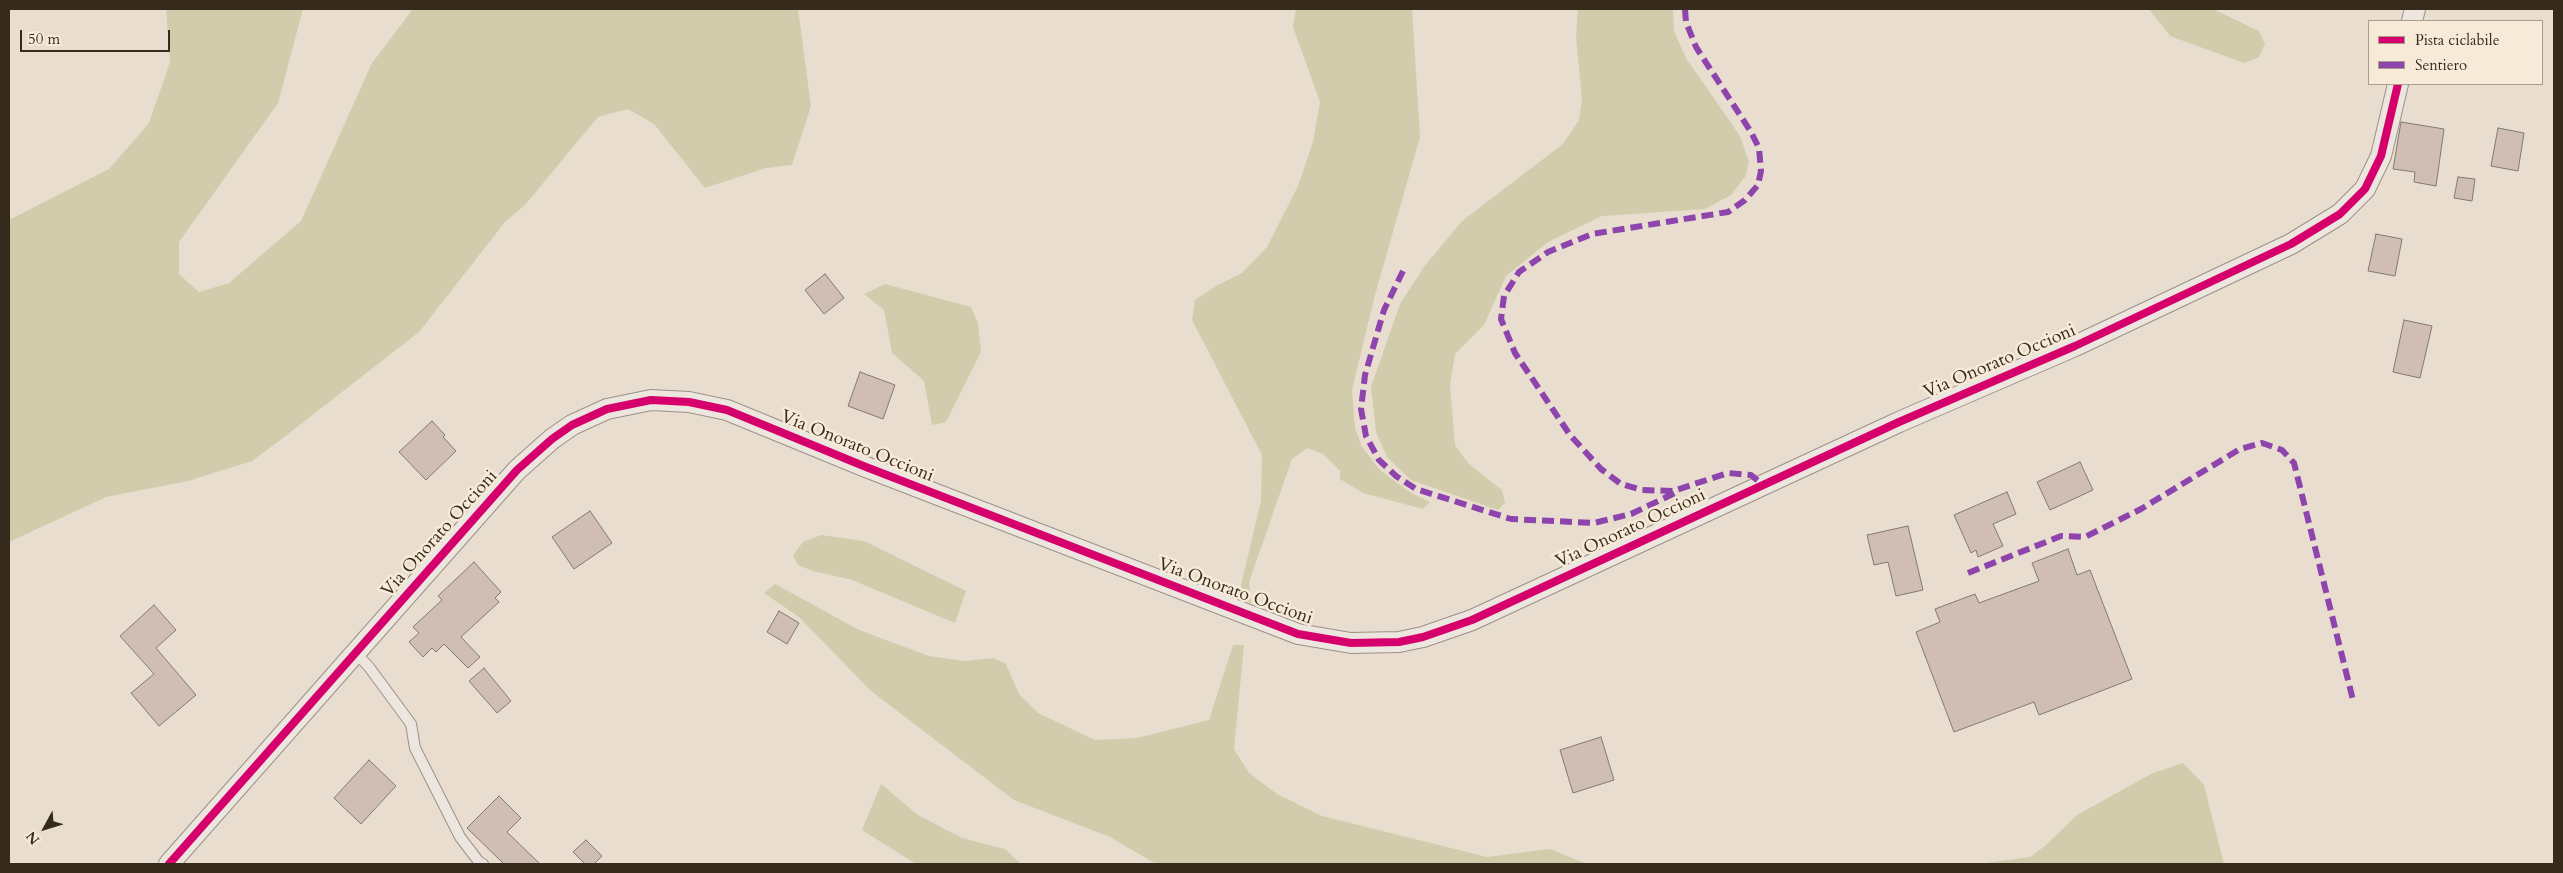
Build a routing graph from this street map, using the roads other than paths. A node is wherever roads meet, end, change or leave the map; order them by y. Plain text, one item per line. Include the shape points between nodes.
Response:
1 (2398, 85) edge
2 (355, 652) junction
3 (169, 864) edge
4 (484, 864) edge

1 - 2 street, Via Onorato Occioni via 2381,156 2365,189 2340,214 2291,244 2084,342 1899,422 1472,620 1423,637 1367,644 1298,634 866,467 728,410 689,402 651,400 616,406 584,419 538,450
2 - 3 street, Via Onorato Occioni
2 - 4 lane via 411,724 415,748 460,837

